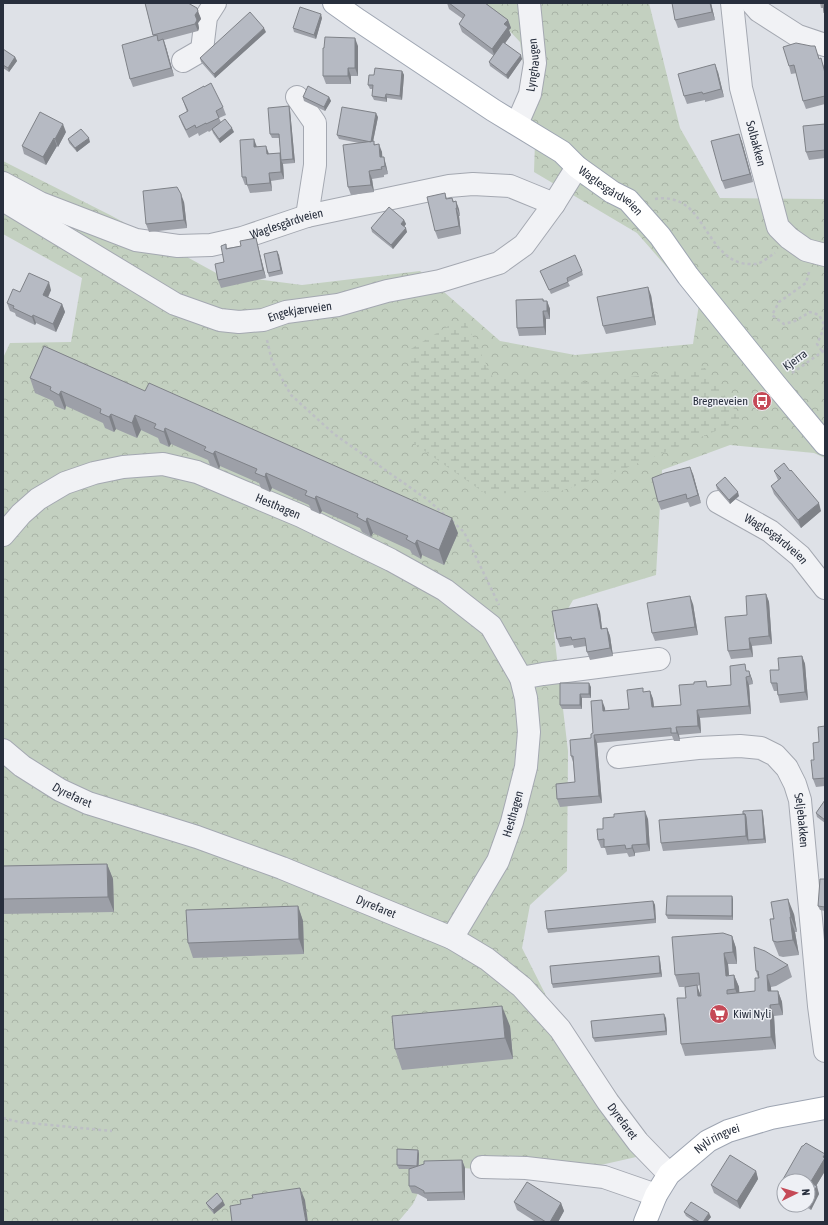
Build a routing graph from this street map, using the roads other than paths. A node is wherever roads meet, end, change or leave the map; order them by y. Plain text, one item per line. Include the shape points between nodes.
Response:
1 (214, 3) edge
2 (334, 3) edge
3 (529, 3) edge
4 (732, 3) edge
5 (752, 3) edge
6 (825, 45) edge
7 (183, 61) dead end
8 (297, 97) dead end
9 (517, 124) junction
10 (577, 167) junction
11 (3, 183) edge
12 (3, 200) edge
13 (554, 204) junction
14 (307, 216) junction
15 (807, 248) edge
16 (825, 444) edge
17 (718, 502) dead end
18 (3, 535) edge
19 (825, 588) edge
20 (659, 659) dead end
21 (521, 678) junction
22 (3, 750) edge
23 (618, 756) dead end
24 (452, 938) junction
25 (825, 1051) edge
26 (825, 1108) edge
27 (482, 1167) dead end
28 (669, 1174) junction
29 (656, 1195) junction
30 (645, 1222) edge

1 - 7 street via 206,17 202,50
2 - 9 main road, Waglesgårdveien
3 - 9 street, Lynghaugen via 535,63 530,94
4 - 15 street, Solbakken via 741,88 778,227
5 - 6 street via 759,11 798,36
8 - 14 street via 315,123 315,164
9 - 10 main road, Waglesgårdveien via 562,152
10 - 13 street, Engekjærveien
10 - 16 main road, Waglesgårdveien via 628,200 638,211
11 - 14 street, Waglesgårdveien via 40,202 136,240 178,246 211,245 242,238
12 - 13 street, Engekjærveien via 175,304 220,320 238,322 263,320 286,312 338,305 387,291 440,281 499,263 524,245
13 - 14 street, Waglesgårdveien via 510,186 473,184 449,186
17 - 19 street, Waglesgårdveien via 770,531 800,556
18 - 21 street, Hesthagen via 20,514 38,499 65,484 94,473 123,467 163,464 197,472 301,516 446,590 491,626
20 - 21 street
21 - 24 street, Hesthagen via 526,698 529,732 526,766 512,822 498,861
22 - 24 street, Dyrefaret via 22,766 60,790 88,803 197,836
23 - 25 street, Seljebakken via 740,746 761,748 775,754 787,768 800,800
24 - 28 street, Dyrefaret via 487,959 522,987 560,1029 638,1142
26 - 28 main road, Nyli ringvei via 771,1118 728,1131 708,1141
27 - 29 street via 526,1168 604,1177
28 - 29 main road, Nyli ringvei
29 - 30 main road, Nyli ringvei

